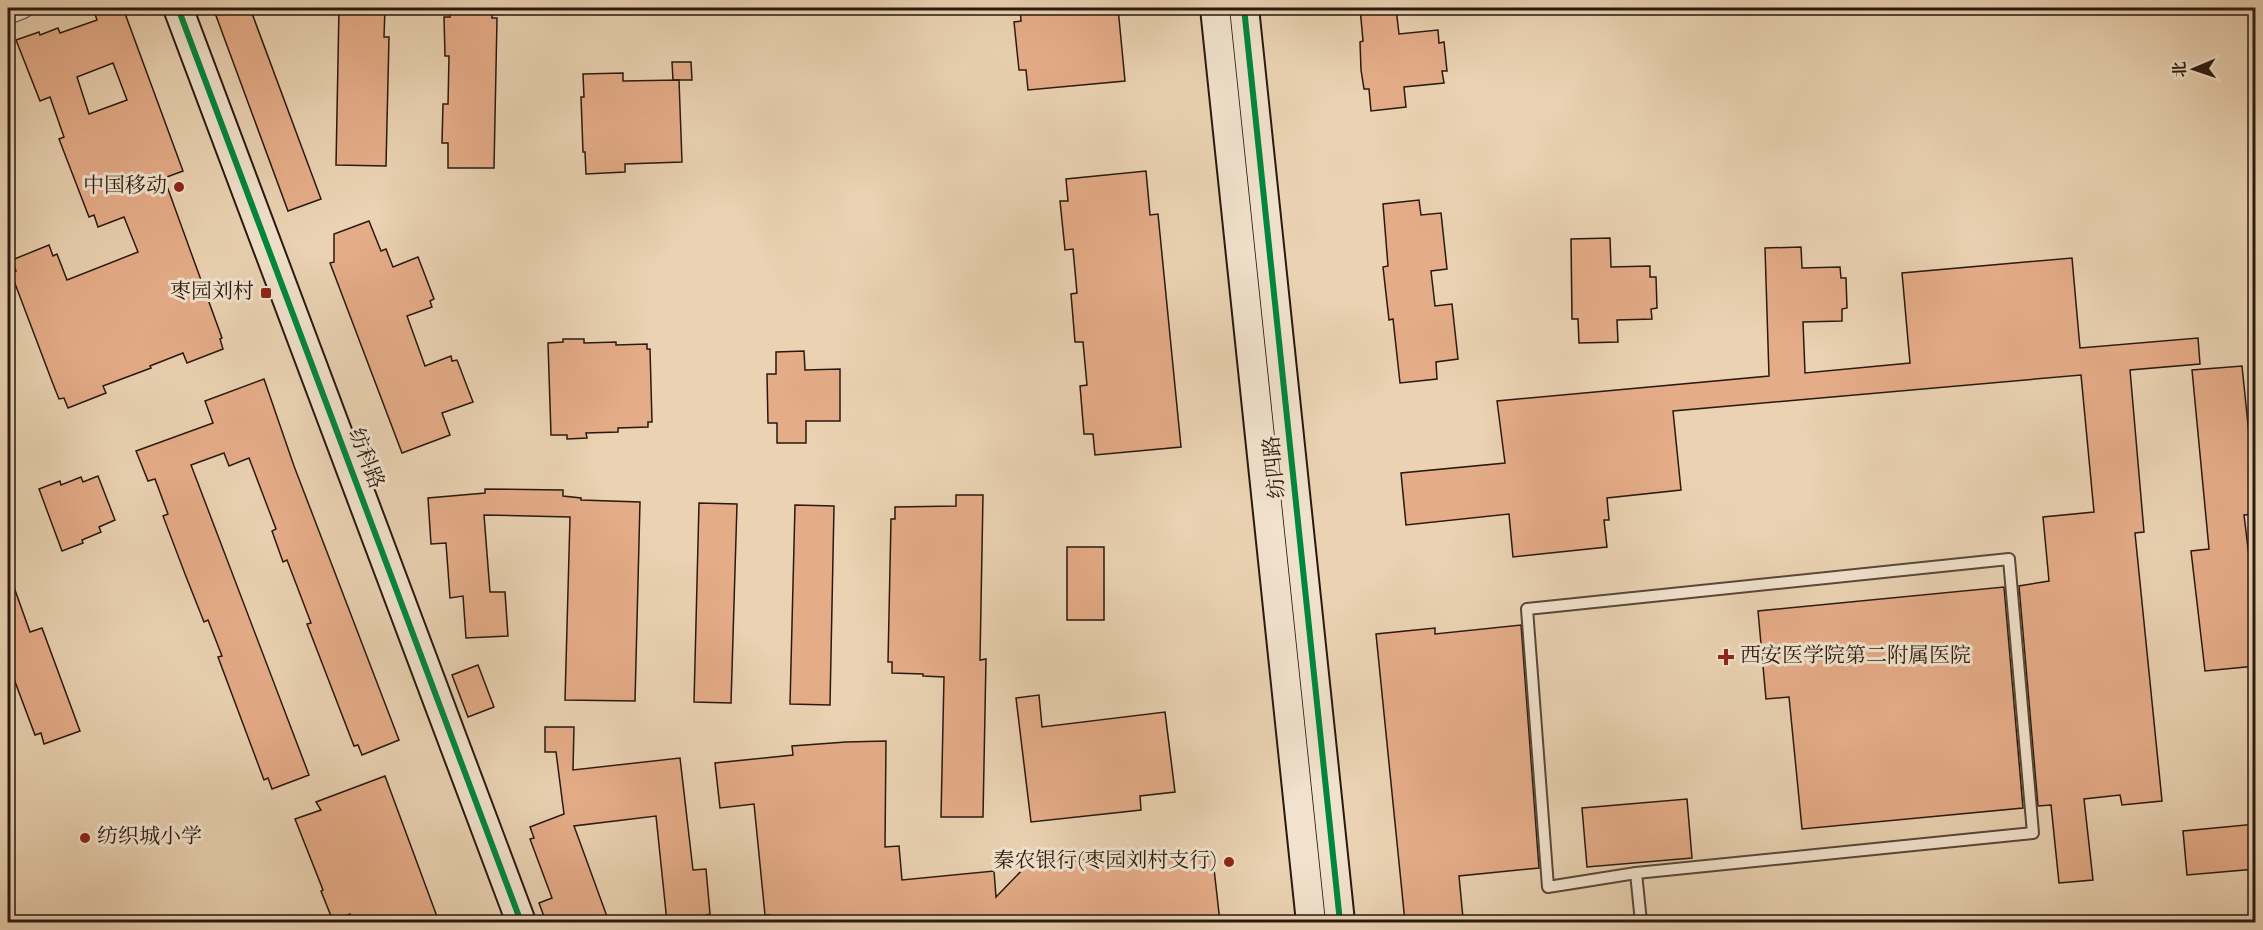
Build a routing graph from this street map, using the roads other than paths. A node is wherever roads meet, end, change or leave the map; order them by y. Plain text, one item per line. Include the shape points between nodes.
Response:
1 (23, 8) edge
2 (178, 8) edge
3 (1215, 8) edge
4 (1244, 8) edge
5 (8, 14) edge
6 (1636, 873) junction
7 (521, 922) edge
8 (1311, 922) edge
9 (1340, 922) edge
10 (1641, 922) edge

1 - 5 street
2 - 7 street, 纺科路
3 - 8 street, 纺四路
4 - 9 street, 纺四路
6 - 6 lane via 2033,833 2009,559 1527,609 1548,887
6 - 10 lane

